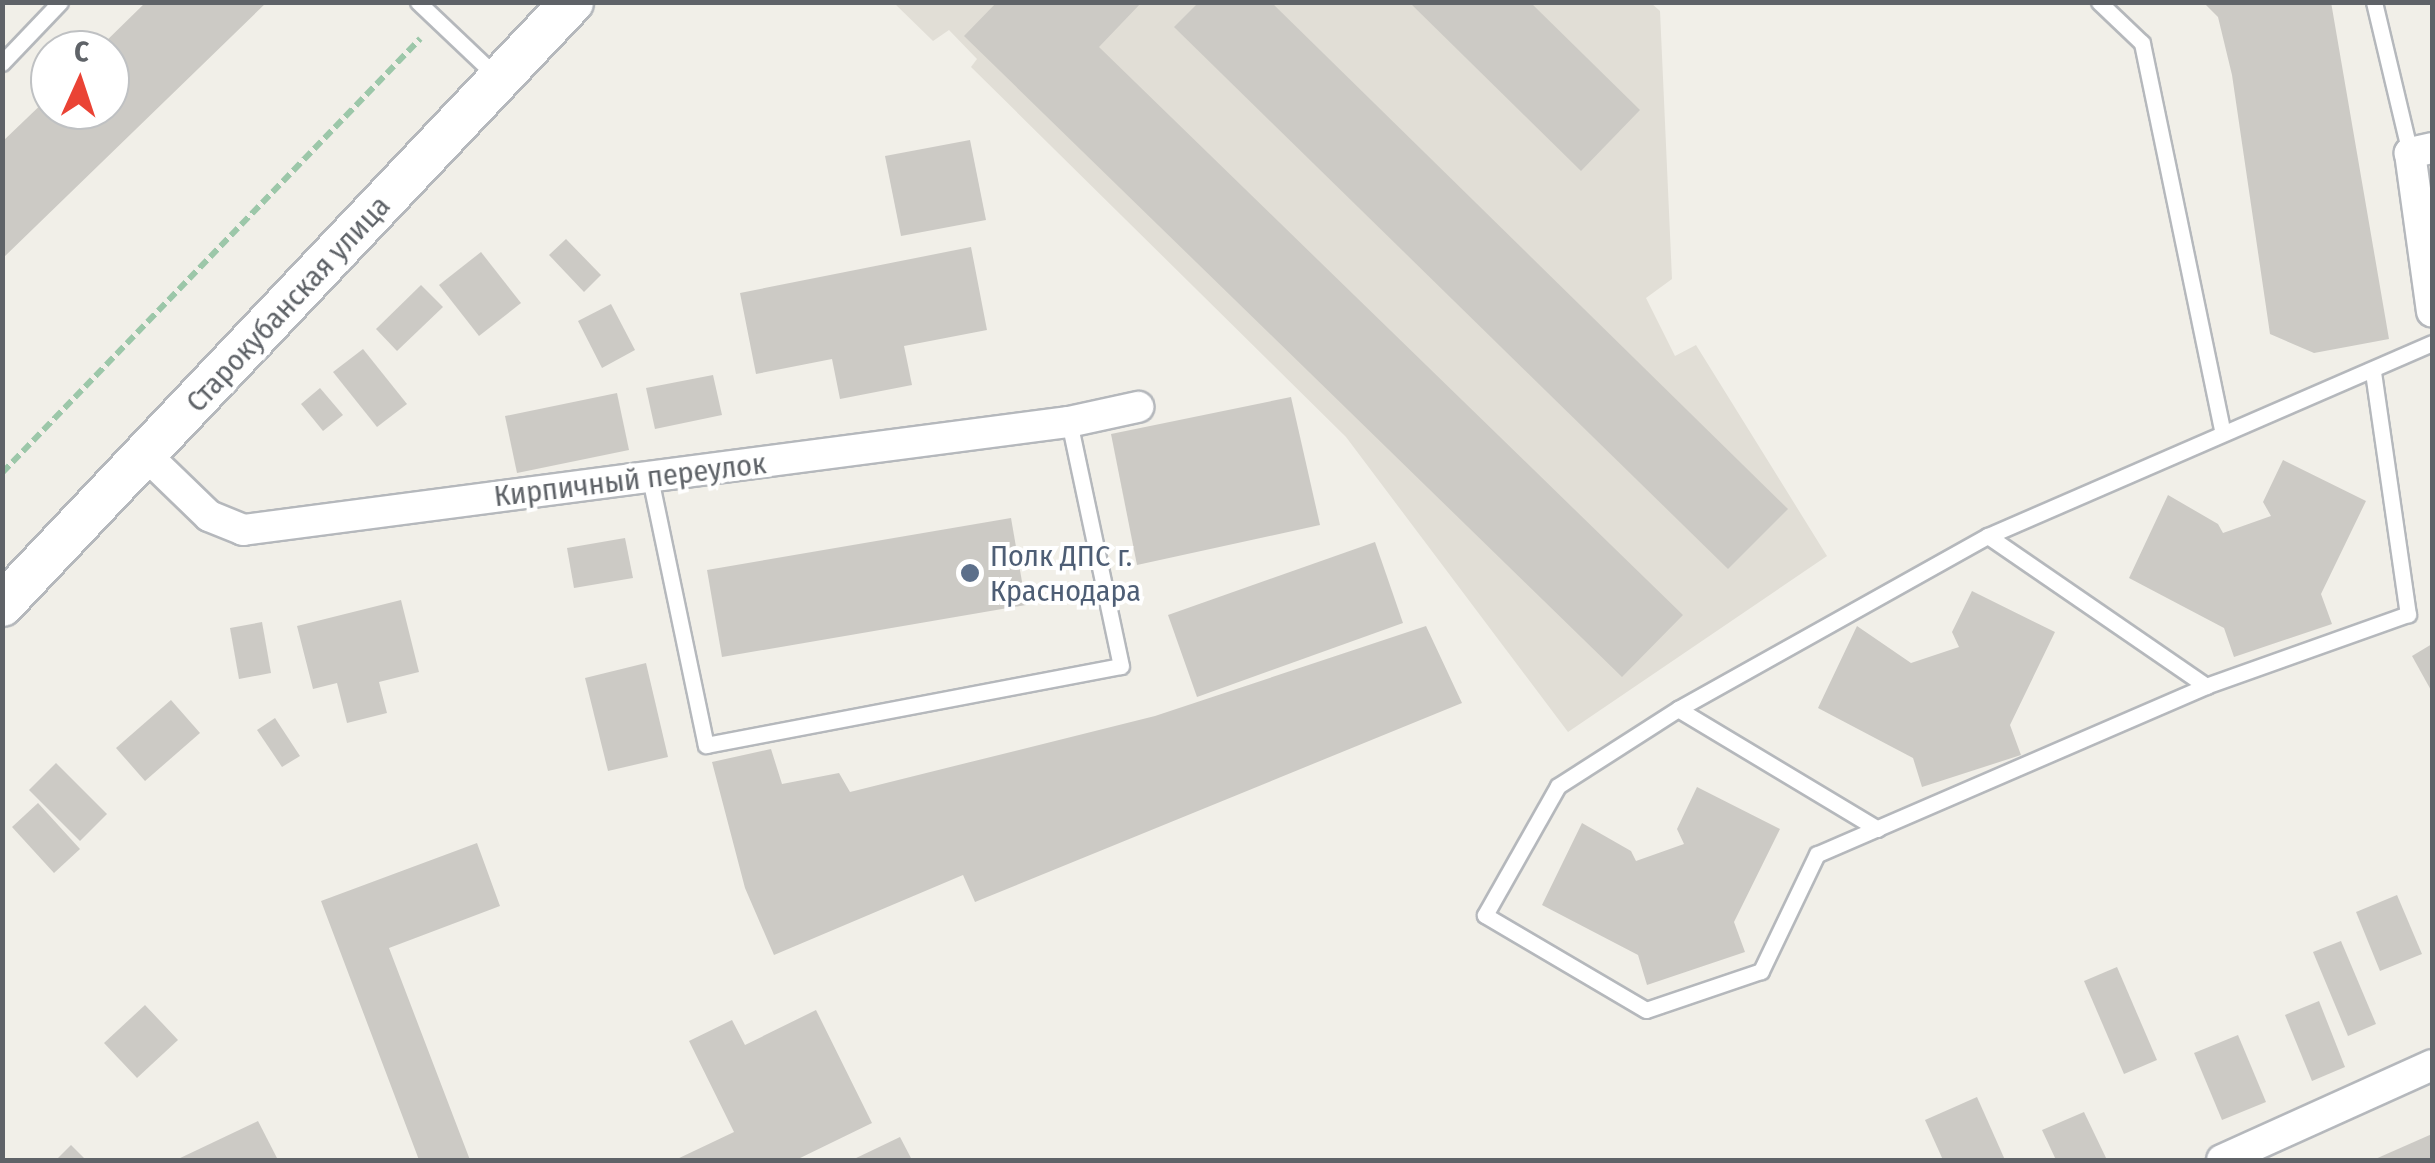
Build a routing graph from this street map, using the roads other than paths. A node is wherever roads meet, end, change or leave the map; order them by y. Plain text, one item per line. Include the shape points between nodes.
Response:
1 (60, 2) edge
2 (418, 2) edge
3 (572, 2) edge
4 (2099, 2) edge
5 (2374, 2) edge
6 (2, 63) edge
7 (498, 78) junction
8 (2421, 150) edge
9 (2432, 311) edge
10 (2432, 343) edge
11 (2373, 372) junction
12 (1138, 407) dead end
13 (1068, 422) junction
14 (2222, 432) junction
15 (147, 456) junction
16 (650, 478) junction
17 (1988, 536) junction
18 (2, 605) edge
19 (2206, 686) junction
20 (1678, 709) junction
21 (1878, 829) junction
22 (2432, 1065) edge
23 (2222, 1160) edge

1 - 6 lane
2 - 7 lane
3 - 7 street, Старокубанская улица
4 - 14 lane via 2142,43
5 - 8 lane
7 - 15 street, Старокубанская улица
8 - 9 street
10 - 11 lane
11 - 14 lane
11 - 19 lane via 2408,614
12 - 13 street, Кирпичный переулок
13 - 16 street, Кирпичный переулок
13 - 16 lane via 1121,666 706,746
14 - 17 lane
15 - 16 street, Кирпичный переулок via 209,516 243,530
15 - 18 street, Старокубанская улица
17 - 19 lane
17 - 20 lane
19 - 21 lane
20 - 21 lane
20 - 21 lane via 1558,786 1486,915 1646,1010 1761,972 1817,854
22 - 23 street

